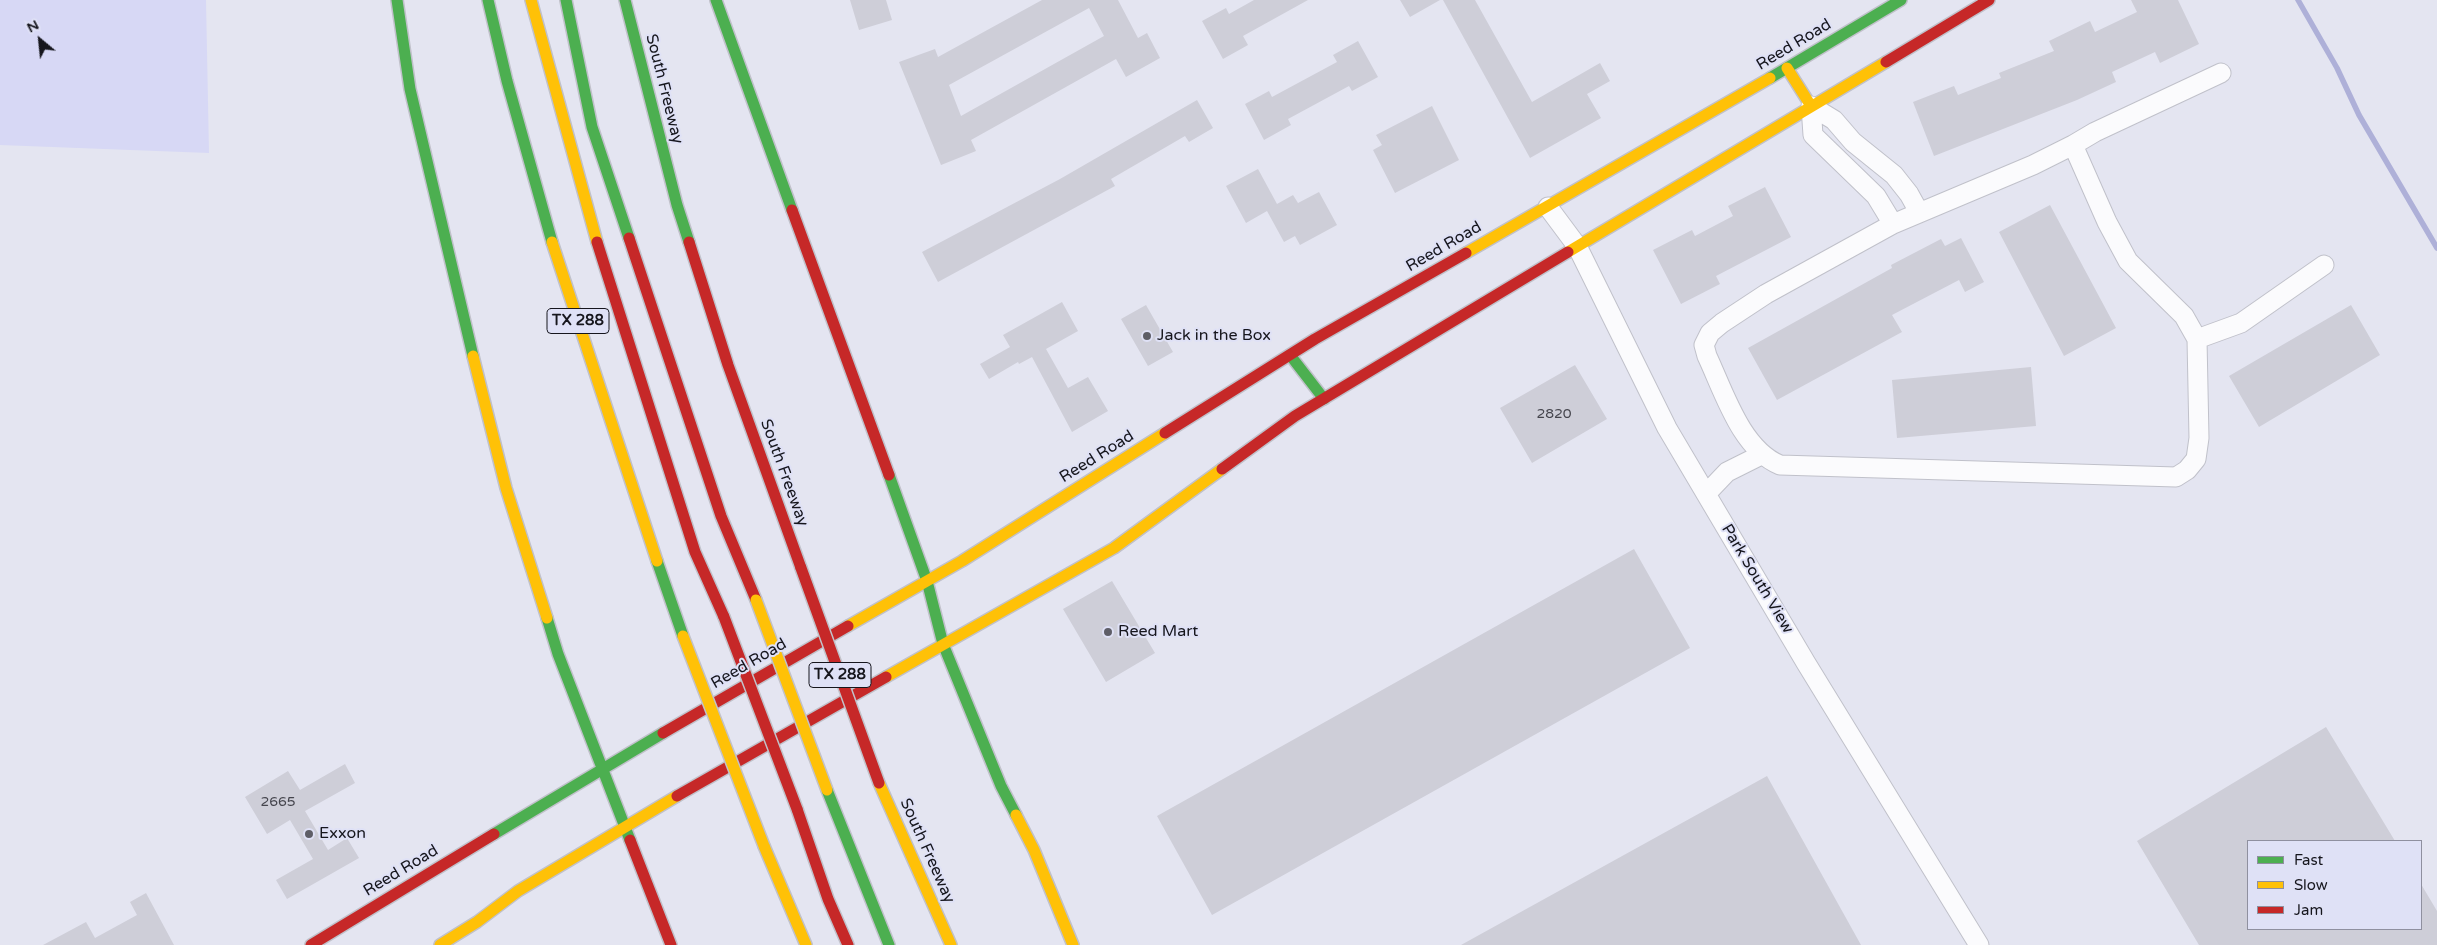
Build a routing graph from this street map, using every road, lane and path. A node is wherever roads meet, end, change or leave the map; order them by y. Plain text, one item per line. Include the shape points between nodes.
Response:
1 (397, 0) edge
2 (488, 0) edge
3 (531, 0) edge
4 (566, 0) edge
5 (625, 0) edge
6 (716, 0) edge
7 (1901, 0) edge
8 (1989, 0) edge
9 (1787, 68) junction
10 (2221, 73) dead end
11 (1811, 106) junction
12 (2073, 145) junction
13 (1548, 207) junction
14 (1919, 212) junction
15 (1893, 224) junction
16 (1577, 246) junction
17 (2324, 265) dead end
18 (2196, 339) junction
19 (1290, 355) junction
20 (1324, 399) junction
21 (1761, 455) junction
22 (1706, 494) junction
23 (927, 581) junction
24 (944, 644) junction
25 (603, 768) junction
26 (623, 826) junction
27 (312, 945) edge
28 (440, 945) edge
29 (671, 945) edge
30 (806, 945) edge
31 (848, 945) edge
32 (889, 945) edge
33 (951, 945) edge
34 (1073, 945) edge
35 (1979, 945) edge

1 - 25 main road via 410,88 456,294 506,488 558,654
2 - 30 main road, TX 288, bridge via 540,202 597,381 683,636
3 - 31 main road, bridge via 601,255 695,552 724,617
4 - 32 main road, bridge via 592,128 722,516
5 - 33 main road, South Freeway / TX 288, bridge via 677,205 728,365 879,783
6 - 23 main road
7 - 9 main road, Reed Road
8 - 11 main road
9 - 11 main road
9 - 13 main road, Reed Road
10 - 12 street via 2094,132
11 - 14 street via 1834,120 1853,142 1894,175
11 - 15 street via 1813,135 1876,196
11 - 16 main road
12 - 14 street
12 - 18 street via 2128,261 2184,316
13 - 16 street, Park South View
13 - 19 main road, Reed Road
14 - 15 street
15 - 21 street via 1766,294 1710,333 1704,345 1707,356 1746,437
16 - 20 main road
16 - 22 street, Park South View via 1667,428
17 - 18 street via 2241,322
18 - 21 street via 2199,438 2196,459 2176,477 1780,465
19 - 20 main road
19 - 23 main road, Reed Road
20 - 24 main road via 1295,416 1114,548
21 - 22 street via 1727,472
22 - 35 street, Park South View
23 - 24 main road
23 - 25 main road, Reed Road
24 - 26 main road
24 - 34 main road via 1001,786 1034,850
25 - 26 main road
25 - 27 main road, Reed Road
26 - 28 main road via 518,891
26 - 29 main road

